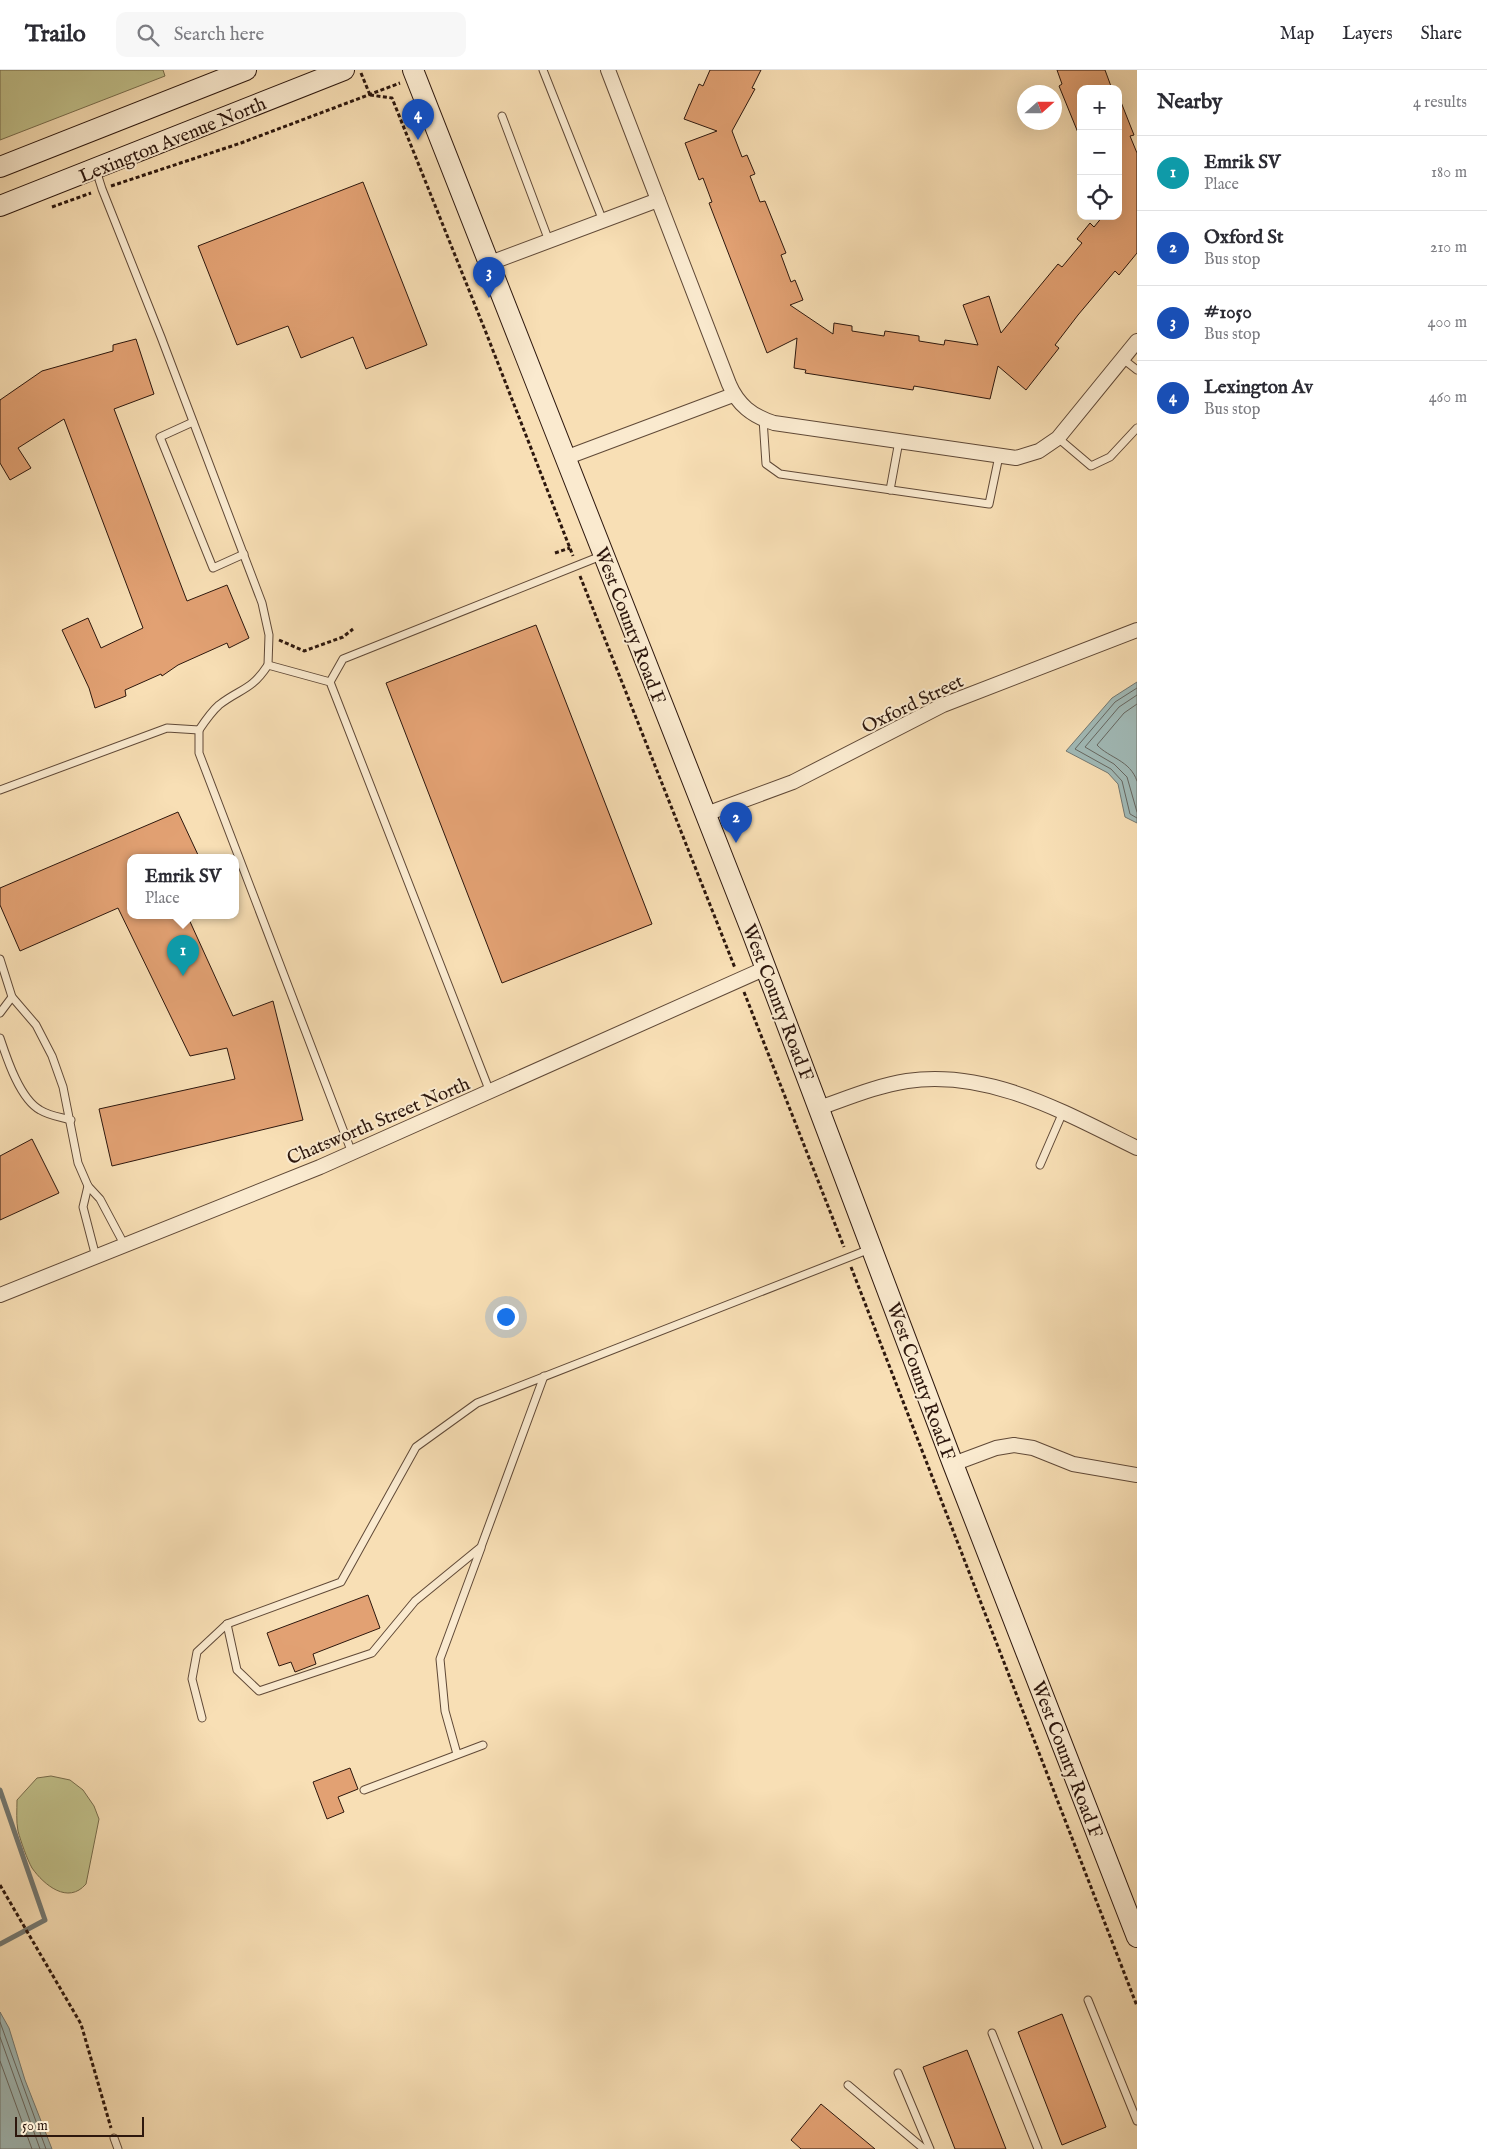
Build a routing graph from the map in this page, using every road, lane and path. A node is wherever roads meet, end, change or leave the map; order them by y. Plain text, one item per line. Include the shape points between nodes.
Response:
1 (246, 70) edge
2 (344, 70) edge
3 (360, 70) edge
4 (413, 70) edge
5 (543, 70) edge
6 (608, 70) edge
7 (370, 95) junction
8 (502, 116) dead end
9 (0, 167) edge
10 (96, 170) junction
11 (102, 189) junction
12 (658, 200) junction
13 (0, 206) edge
14 (46, 209) dead end
15 (602, 221) junction
16 (549, 241) junction
17 (490, 264) junction
18 (1137, 341) edge
19 (1123, 358) junction
20 (1137, 370) edge
21 (734, 395) junction
22 (763, 419) junction
23 (192, 422) junction
24 (1137, 428) edge
25 (1058, 438) junction
26 (899, 441) junction
27 (999, 456) junction
28 (565, 458) junction
29 (890, 490) junction
30 (570, 548) junction
31 (555, 553) dead end
32 (244, 554) junction
33 (604, 555) junction
34 (576, 565) junction
35 (352, 629) dead end
36 (1137, 630) edge
37 (269, 639) junction
38 (268, 665) junction
39 (330, 682) junction
40 (199, 730) junction
41 (0, 790) edge
42 (706, 814) junction
43 (237, 854) edge
44 (239, 859) edge
45 (0, 959) edge
46 (766, 968) junction
47 (739, 979) junction
48 (12, 997) junction
49 (0, 1013) edge
50 (0, 1038) edge
51 (490, 1092) junction
52 (819, 1108) junction
53 (1063, 1112) junction
54 (71, 1120) junction
55 (1137, 1148) edge
56 (352, 1153) junction
57 (1040, 1165) dead end
58 (88, 1186) junction
59 (125, 1246) junction
60 (872, 1248) junction
61 (96, 1257) junction
62 (847, 1257) junction
63 (0, 1295) edge
64 (544, 1376) junction
65 (953, 1464) junction
66 (1137, 1475) edge
67 (481, 1547) junction
68 (227, 1624) junction
69 (202, 1718) dead end
70 (483, 1745) dead end
71 (457, 1754) junction
72 (364, 1790) dead end
73 (0, 1885) edge
74 (1137, 1937) edge
75 (1088, 2000) dead end
76 (1137, 2006) edge
77 (992, 2033) dead end
78 (898, 2074) dead end
79 (848, 2085) dead end
80 (1137, 2121) edge
81 (114, 2138) joint
82 (118, 2149) edge
83 (924, 2149) edge
84 (930, 2149) edge
85 (1038, 2149) edge

1 - 9 street, Lexington Avenue North
2 - 10 street, Lexington Avenue North
3 - 7 path
4 - 17 street, West County Road F
5 - 15 lane
6 - 12 street
7 - 11 path via 241,143
7 - 30 path via 392,98
8 - 16 lane
10 - 11 lane
10 - 13 street, Lexington Avenue North
11 - 14 path
11 - 23 lane
12 - 15 street
12 - 21 street
15 - 16 street
16 - 17 street
17 - 28 street, West County Road F
18 - 19 street
19 - 20 lane
19 - 25 street
21 - 22 street via 740,404
21 - 28 street
22 - 26 street
22 - 29 lane via 766,464 780,474
23 - 32 lane
23 - 32 lane via 160,436 213,568
24 - 25 lane via 1110,458 1091,466
25 - 27 street via 1039,451 1016,458
26 - 27 street
26 - 29 lane
27 - 29 lane via 989,504
28 - 33 street, West County Road F
30 - 31 path
30 - 34 path
32 - 37 lane via 262,603
33 - 34 lane
33 - 42 street, West County Road F
34 - 39 lane via 343,659
34 - 47 path
35 - 37 path via 343,637 304,652 283,640
36 - 42 street, Oxford Street via 943,705 793,782
37 - 38 lane
38 - 39 lane
38 - 40 lane via 250,688 221,704
39 - 51 lane
40 - 41 lane via 167,728
40 - 43 lane via 198,753
42 - 46 street, West County Road F
44 - 56 lane
45 - 48 lane
46 - 47 street, Chatsworth Street North
46 - 52 street, West County Road F
47 - 51 street, Chatsworth Street North
47 - 62 path
48 - 49 lane
48 - 54 lane via 36,1025 52,1056
50 - 54 lane via 19,1085 38,1109
51 - 56 street, Chatsworth Street North
52 - 53 street via 879,1087 937,1079 999,1088 1028,1096
52 - 60 street, West County Road F
53 - 55 street
53 - 57 lane
54 - 58 lane via 73,1145
56 - 59 street, Chatsworth Street North
58 - 59 lane via 100,1199
58 - 61 lane via 83,1206
59 - 61 street, Chatsworth Street North
60 - 62 lane
60 - 65 street, West County Road F
61 - 63 street, Chatsworth Street North
62 - 64 lane
62 - 76 path
64 - 67 lane
64 - 68 lane via 477,1403 416,1448 341,1582
65 - 66 street via 1014,1445 1033,1448 1073,1464
65 - 74 street, West County Road F
67 - 68 lane via 415,1601 372,1653 259,1691 237,1670
67 - 71 lane via 440,1660 445,1711
68 - 69 lane via 197,1652 192,1679
70 - 71 lane
71 - 72 lane
73 - 81 path via 80,2024
75 - 80 lane
77 - 85 lane
78 - 84 lane
79 - 83 lane
81 - 82 lane

